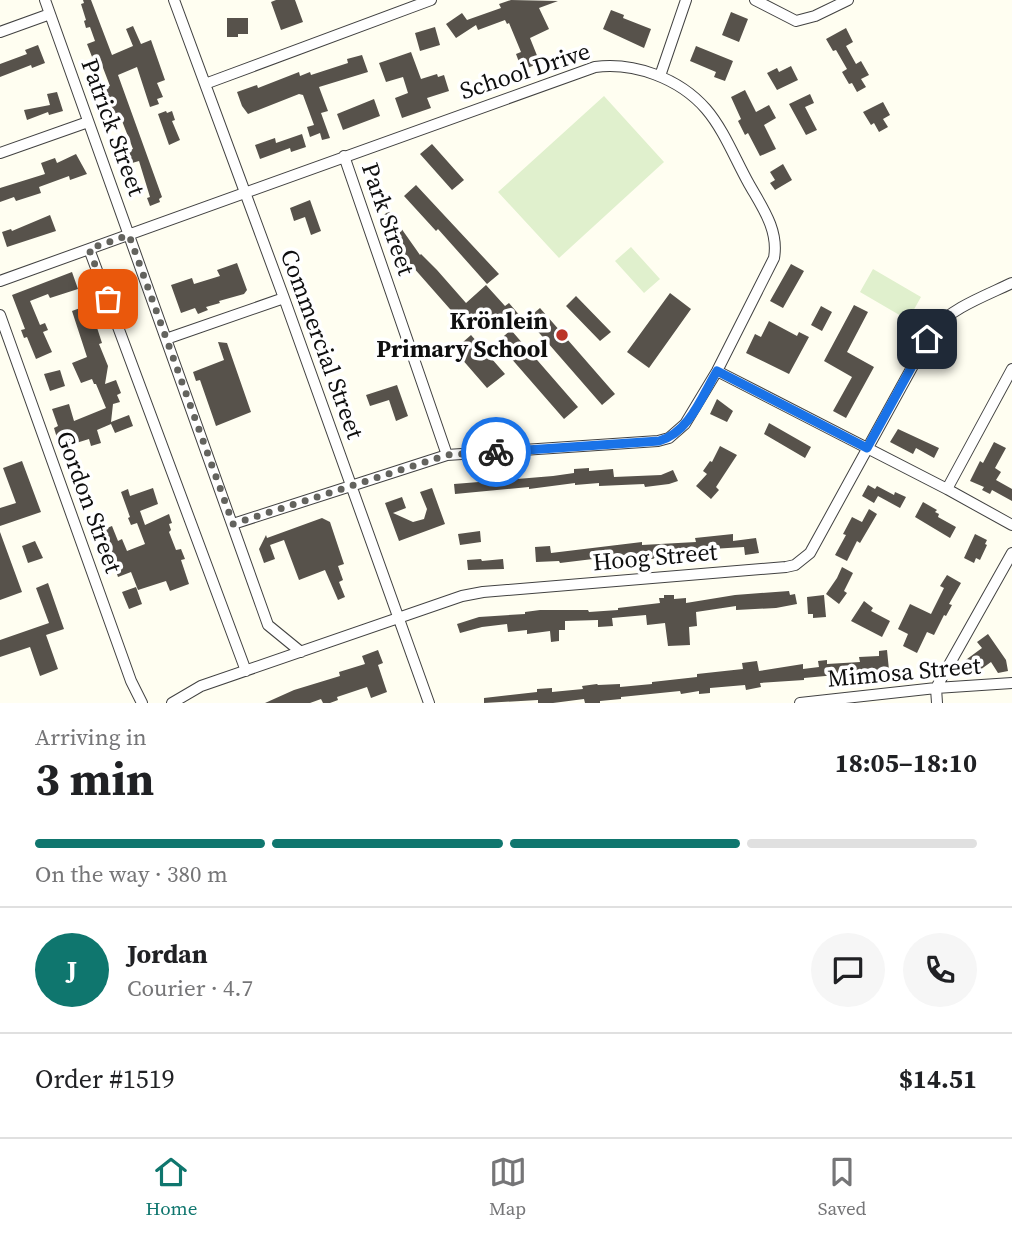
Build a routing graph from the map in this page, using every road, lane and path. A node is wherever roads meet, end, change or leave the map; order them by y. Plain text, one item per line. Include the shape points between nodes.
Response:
1 (45, 0) edge
2 (174, 0) edge
3 (431, 0) edge
4 (686, 0) edge
5 (755, 0) edge
6 (848, 0) edge
7 (50, 14) junction
8 (0, 32) edge
9 (660, 76) junction
10 (205, 84) junction
11 (88, 122) junction
12 (0, 153) edge
13 (344, 156) junction
14 (245, 192) junction
15 (129, 235) junction
16 (89, 249) junction
17 (0, 281) edge
18 (1012, 283) edge
19 (284, 298) junction
20 (0, 315) edge
21 (166, 339) junction
22 (1012, 369) edge
23 (717, 371) junction
24 (867, 448) junction
25 (447, 455) junction
26 (351, 486) junction
27 (947, 489) junction
28 (233, 524) junction
29 (1012, 526) edge
30 (1012, 554) edge
31 (398, 620) junction
32 (301, 652) junction
33 (246, 671) junction
34 (1012, 683) edge
35 (936, 688) junction
36 (142, 703) edge
37 (172, 703) edge
38 (429, 703) edge
39 (800, 703) edge
40 (937, 703) edge

1 - 7 street, Patrick Street
2 - 10 street, Commercial Street
3 - 10 street
4 - 9 street
5 - 6 street via 796,20
7 - 8 street
7 - 11 street, Patrick Street
9 - 13 street, School Drive via 622,66 585,69
9 - 23 street, School Drive via 687,92 713,119 774,233 774,258
10 - 14 street, Commercial Street
11 - 12 street
11 - 15 street, Patrick Street
13 - 14 street, School Drive
13 - 25 street, Park Street
14 - 15 street, School Drive
14 - 19 street, Commercial Street
15 - 16 street, School Drive
15 - 21 street, Patrick Street
16 - 17 street, School Drive
16 - 33 street
18 - 24 street, Hoog Street via 937,324
19 - 21 street
19 - 26 street, Commercial Street
20 - 36 street, Gordon Street
21 - 28 street, Patrick Street
22 - 27 street
23 - 24 street
23 - 25 street, School Drive via 685,424 669,438
24 - 27 street
24 - 31 street, Hoog Street via 810,552 795,565 483,592
25 - 26 street, School Drive
26 - 28 street, School Drive
26 - 31 street, Commercial Street
27 - 29 street
28 - 32 street, Patrick Street via 268,625
30 - 35 street
31 - 32 street, Hoog Street
31 - 38 street, Commercial Street
32 - 33 street, Hoog Street
33 - 37 street, Hoog Street via 201,686
34 - 35 street, Mimosa Street
35 - 39 street, Mimosa Street
35 - 40 street

